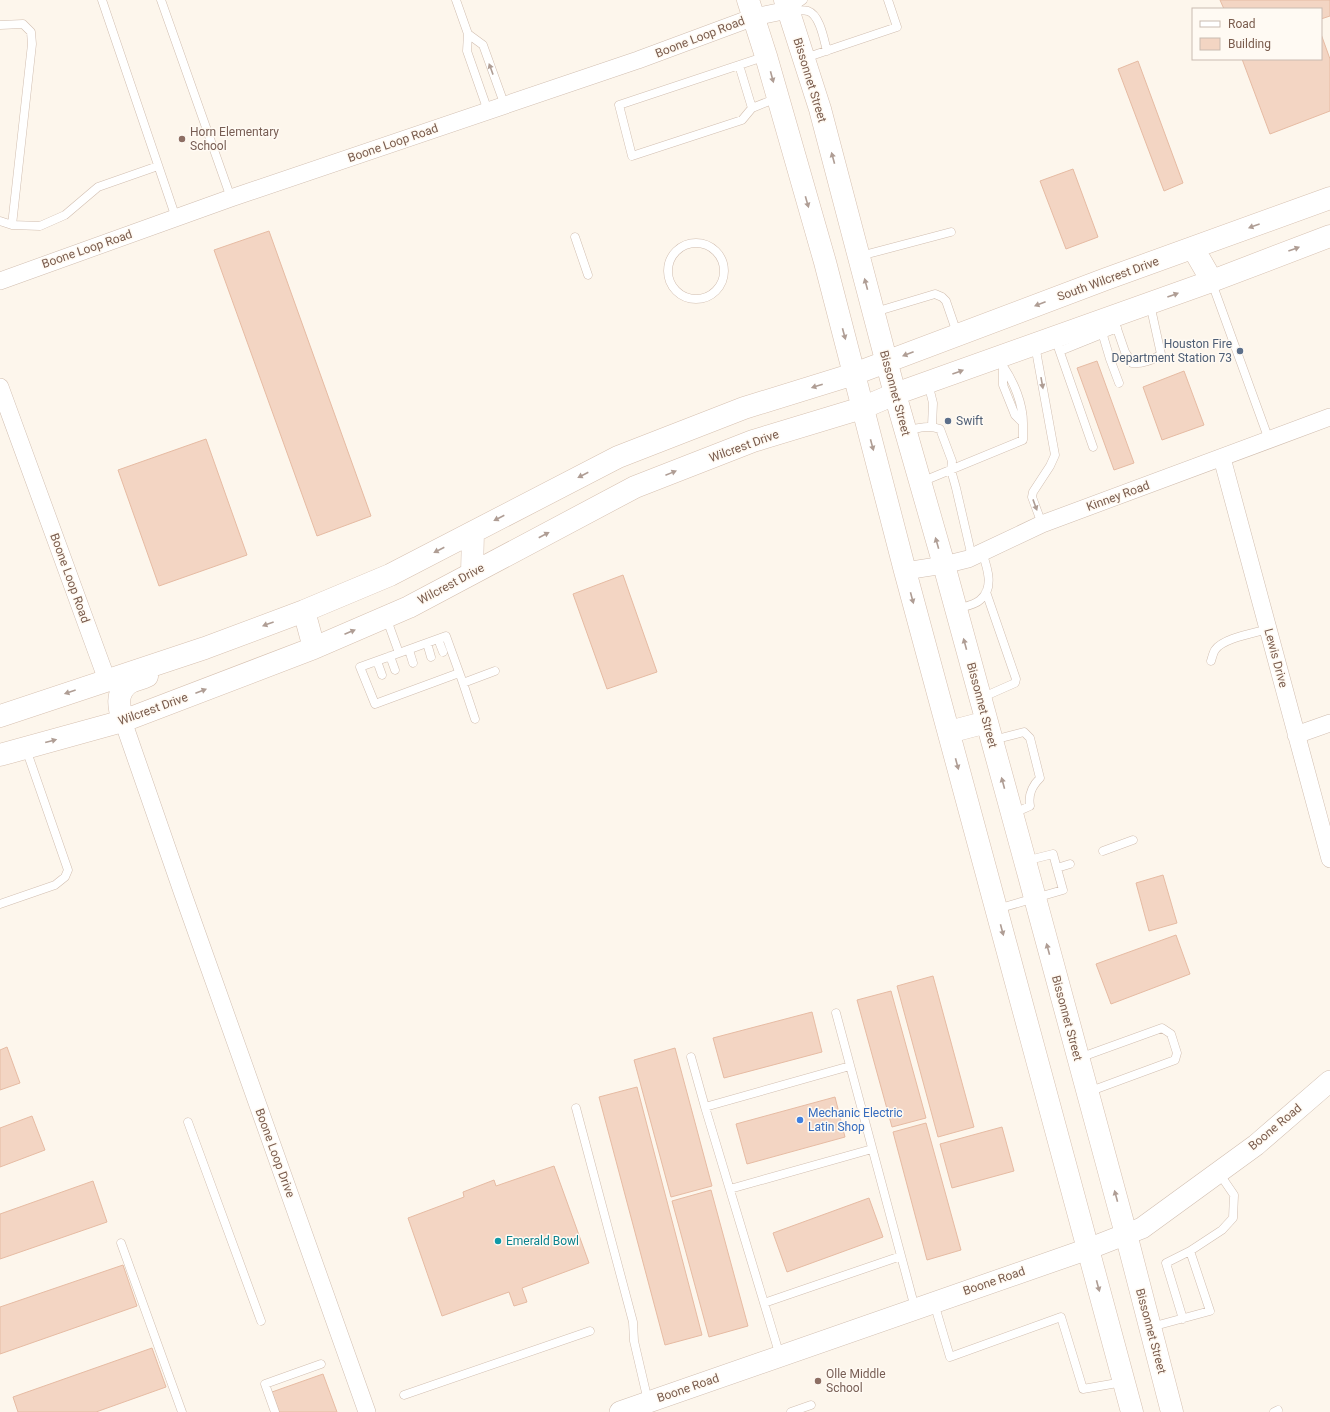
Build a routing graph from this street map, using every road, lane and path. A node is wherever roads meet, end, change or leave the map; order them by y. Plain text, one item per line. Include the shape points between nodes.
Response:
1 (102, 0) edge
2 (161, 0) edge
3 (456, 0) edge
4 (888, 0) edge
5 (792, 3) edge
6 (751, 8) edge
7 (0, 25) edge
8 (468, 34) junction
9 (827, 51) junction
10 (766, 56) junction
11 (804, 59) junction
12 (739, 65) junction
13 (778, 98) junction
14 (505, 106) junction
15 (752, 108) junction
16 (488, 111) junction
17 (158, 166) junction
18 (231, 198) junction
19 (1330, 198) edge
20 (176, 218) junction
21 (0, 221) edge
22 (12, 225) junction
23 (951, 232) dead end
24 (1330, 236) edge
25 (574, 237) dead end
26 (708, 245) joint
27 (1193, 248) junction
28 (859, 256) junction
29 (588, 275) dead end
30 (0, 281) edge
31 (1212, 281) junction
32 (1150, 303) junction
33 (874, 312) junction
34 (1108, 325) junction
35 (958, 335) junction
36 (1050, 344) junction
37 (1001, 361) junction
38 (887, 362) junction
39 (854, 374) junction
40 (928, 382) junction
41 (1119, 383) dead end
42 (0, 386) edge
43 (895, 394) junction
44 (862, 408) junction
45 (1330, 417) edge
46 (932, 426) junction
47 (906, 431) junction
48 (1269, 440) junction
49 (1093, 447) dead end
50 (618, 457) junction
51 (1222, 458) junction
52 (951, 470) junction
53 (920, 482) junction
54 (635, 487) junction
55 (1042, 524) junction
56 (473, 532) junction
57 (977, 554) junction
58 (944, 565) junction
59 (905, 571) junction
60 (472, 573) junction
61 (986, 592) junction
62 (956, 609) junction
63 (304, 611) junction
64 (385, 617) junction
65 (1268, 629) junction
66 (438, 639) junction
67 (427, 643) junction
68 (205, 648) junction
69 (314, 648) junction
70 (409, 650) junction
71 (443, 652) dead end
72 (399, 653) junction
73 (390, 656) junction
74 (431, 657) dead end
75 (377, 661) junction
76 (413, 662) dead end
77 (1211, 662) dead end
78 (448, 667) dead end
79 (395, 670) dead end
80 (495, 671) dead end
81 (455, 674) junction
82 (382, 675) dead end
83 (419, 678) dead end
84 (107, 680) junction
85 (463, 683) junction
86 (422, 687) junction
87 (387, 689) dead end
88 (390, 698) junction
89 (980, 698) junction
90 (0, 716) edge
91 (475, 719) dead end
92 (123, 721) junction
93 (1330, 723) edge
94 (989, 731) junction
95 (949, 732) junction
96 (1296, 735) junction
97 (26, 748) junction
98 (0, 755) edge
99 (1012, 814) junction
100 (1133, 840) dead end
101 (1103, 851) dead end
102 (1330, 859) edge
103 (1025, 861) junction
104 (1070, 864) dead end
105 (1057, 868) junction
106 (1034, 899) junction
107 (0, 904) edge
108 (996, 909) junction
109 (836, 1014) dead end
110 (691, 1056) dead end
111 (1078, 1058) junction
112 (850, 1066) junction
113 (1330, 1081) edge
114 (1088, 1093) junction
115 (705, 1107) junction
116 (576, 1108) dead end
117 (188, 1122) dead end
118 (872, 1149) junction
119 (1218, 1172) junction
120 (730, 1189) junction
121 (1126, 1234) junction
122 (121, 1243) dead end
123 (1088, 1249) junction
124 (1190, 1250) junction
125 (901, 1256) junction
126 (764, 1302) junction
127 (925, 1306) junction
128 (1183, 1319) junction
129 (260, 1320) dead end
130 (1150, 1327) junction
131 (590, 1331) dead end
132 (780, 1356) junction
133 (321, 1364) dead end
134 (1124, 1382) junction
135 (404, 1395) dead end
136 (648, 1402) junction
137 (811, 1405) dead end
138 (182, 1412) edge
139 (275, 1412) edge
140 (367, 1412) edge
141 (620, 1412) edge
142 (791, 1412) edge
143 (1132, 1412) edge
144 (1172, 1412) edge

1 - 17 lane
2 - 18 lane
3 - 8 lane
4 - 9 lane via 897,27
5 - 6 street, Boone Loop Road
5 - 9 lane via 813,13 817,18
5 - 11 main road, Bissonnet Street
6 - 10 main road
6 - 14 street, Boone Loop Road via 638,60
7 - 22 lane via 23,24 31,32 32,44
14 -> 8 lane via 483,45
8 - 16 lane via 467,51
9 - 11 lane
10 - 12 lane
10 -> 13 main road
28 -> 11 main road, Bissonnet Street
12 - 15 lane
12 - 15 lane via 619,105 632,156 742,120
13 - 15 lane
13 -> 39 main road
14 - 16 street, Boone Loop Road
16 - 18 street, Boone Loop Road
17 - 20 lane
17 - 22 lane via 98,187 65,215 40,226
18 - 20 street, Boone Loop Road
19 -> 27 main road, South Wilcrest Drive
20 - 30 street, Boone Loop Road
21 - 22 lane
23 - 28 lane
31 -> 24 main road
25 - 29 lane
26 - 26 lane via 722,259 725,268 721,287 706,299 688,299 673,288 669,280 670,261 681,247 699,243
27 - 31 main road
27 -> 35 main road, South Wilcrest Drive
33 -> 28 main road, Bissonnet Street
32 -> 31 main road
31 - 48 lane
32 - 34 main road
32 - 34 lane via 1160,350 1158,356 1138,364 1132,363
33 - 35 lane via 935,294 946,302
33 - 38 main road, Bissonnet Street
34 - 36 main road
34 - 41 lane
35 -> 38 main road, South Wilcrest Drive
36 - 37 main road
36 - 49 lane
36 -> 55 lane via 1055,455 1032,497
40 -> 37 main road
37 - 52 lane via 1003,385 1015,415 1023,423 1023,440
38 - 39 main road
38 - 43 main road, Bissonnet Street
39 - 44 main road
39 -> 50 main road via 744,408
40 - 43 main road
40 - 46 lane via 933,403
42 - 84 street, Boone Loop Road
43 - 44 main road, Wilcrest Drive
43 - 47 main road, Bissonnet Street
54 -> 44 main road, Wilcrest Drive via 753,441
44 -> 59 main road
45 - 48 street, Kinney Road
46 - 47 lane
46 - 52 lane via 940,429 952,461
47 - 53 main road, Bissonnet Street
48 - 51 street, Kinney Road
50 - 54 main road
50 -> 56 main road
51 - 55 street, Kinney Road
51 - 65 street, Lewis Drive
52 - 53 lane
52 - 57 lane
58 -> 53 main road, Bissonnet Street
60 -> 54 main road, Wilcrest Drive
55 - 57 street, Kinney Road
56 - 60 main road
56 -> 63 main road via 390,575
57 - 58 street, Kinney Road
57 - 61 lane via 989,575
58 - 59 street, Kinney Road
58 - 62 main road, Bissonnet Street
59 -> 95 main road
60 - 64 main road, Wilcrest Drive
61 - 62 lane via 980,601
61 - 89 lane via 1016,679 1015,683
89 -> 62 main road, Bissonnet Street
63 -> 68 main road
63 - 69 main road
69 -> 64 main road, Wilcrest Drive
64 - 72 lane
65 - 77 lane via 1218,646
65 - 96 street, Lewis Drive
66 - 67 lane
66 - 71 lane
66 - 81 lane via 446,636
67 - 70 lane
67 - 74 lane
68 - 84 main road
68 - 92 main road via 185,661 129,683 121,691 119,699
92 -> 69 main road, Wilcrest Drive
70 - 72 lane
70 - 76 lane
72 - 73 lane
73 - 75 lane
73 - 79 lane
75 - 82 lane
75 - 88 lane via 360,667 375,704
78 - 81 lane
80 - 85 lane
81 - 85 lane
81 - 86 lane via 438,676
83 - 86 lane
84 -> 90 main road
85 - 91 lane
86 - 88 lane via 402,689
87 - 88 lane
89 - 94 main road, Bissonnet Street
97 -> 92 main road, Wilcrest Drive
92 - 140 street, Boone Loop Drive
93 - 96 street
94 - 95 main road
99 -> 94 main road, Bissonnet Street
94 - 99 lane via 1024,732 1030,738 1040,778 1028,797 1030,806
95 -> 108 main road
96 - 102 street, Lewis Drive
97 - 98 main road, Wilcrest Drive
97 - 107 lane via 68,870 65,877 55,885
99 - 103 main road, Bissonnet Street
100 - 101 lane
103 - 105 lane via 1053,854
103 - 106 main road, Bissonnet Street
104 - 105 lane
105 - 106 lane via 1063,890
106 - 108 lane
111 -> 106 main road, Bissonnet Street
108 -> 123 main road
109 - 112 lane
110 - 115 lane
111 - 114 main road, Bissonnet Street
111 - 114 lane via 1162,1028 1171,1034 1177,1053 1175,1060
112 - 115 lane
112 - 118 lane
113 - 119 street, Boone Road via 1256,1145
121 -> 114 main road, Bissonnet Street
115 - 120 lane
116 - 136 lane via 633,1322 634,1341
117 - 129 lane
118 - 120 lane
118 - 125 lane
119 - 121 street, Boone Road via 1142,1228
119 - 124 lane via 1234,1195 1233,1218 1222,1230
120 - 126 lane
121 - 123 street, Boone Road
121 - 130 main road, Bissonnet Street
122 - 138 lane
123 - 127 street, Boone Road
123 -> 134 main road
124 - 128 lane via 1166,1263
124 - 128 lane via 1210,1311
125 - 126 lane
125 - 127 lane
126 - 132 lane
127 - 132 street, Boone Road
127 - 134 lane via 950,1357 1061,1317 1083,1389
128 - 130 lane
130 - 144 main road, Bissonnet Street
131 - 135 lane
132 - 136 street, Boone Road
133 - 139 lane via 265,1384
134 - 143 main road
136 - 141 street, Boone Road
137 - 142 lane

